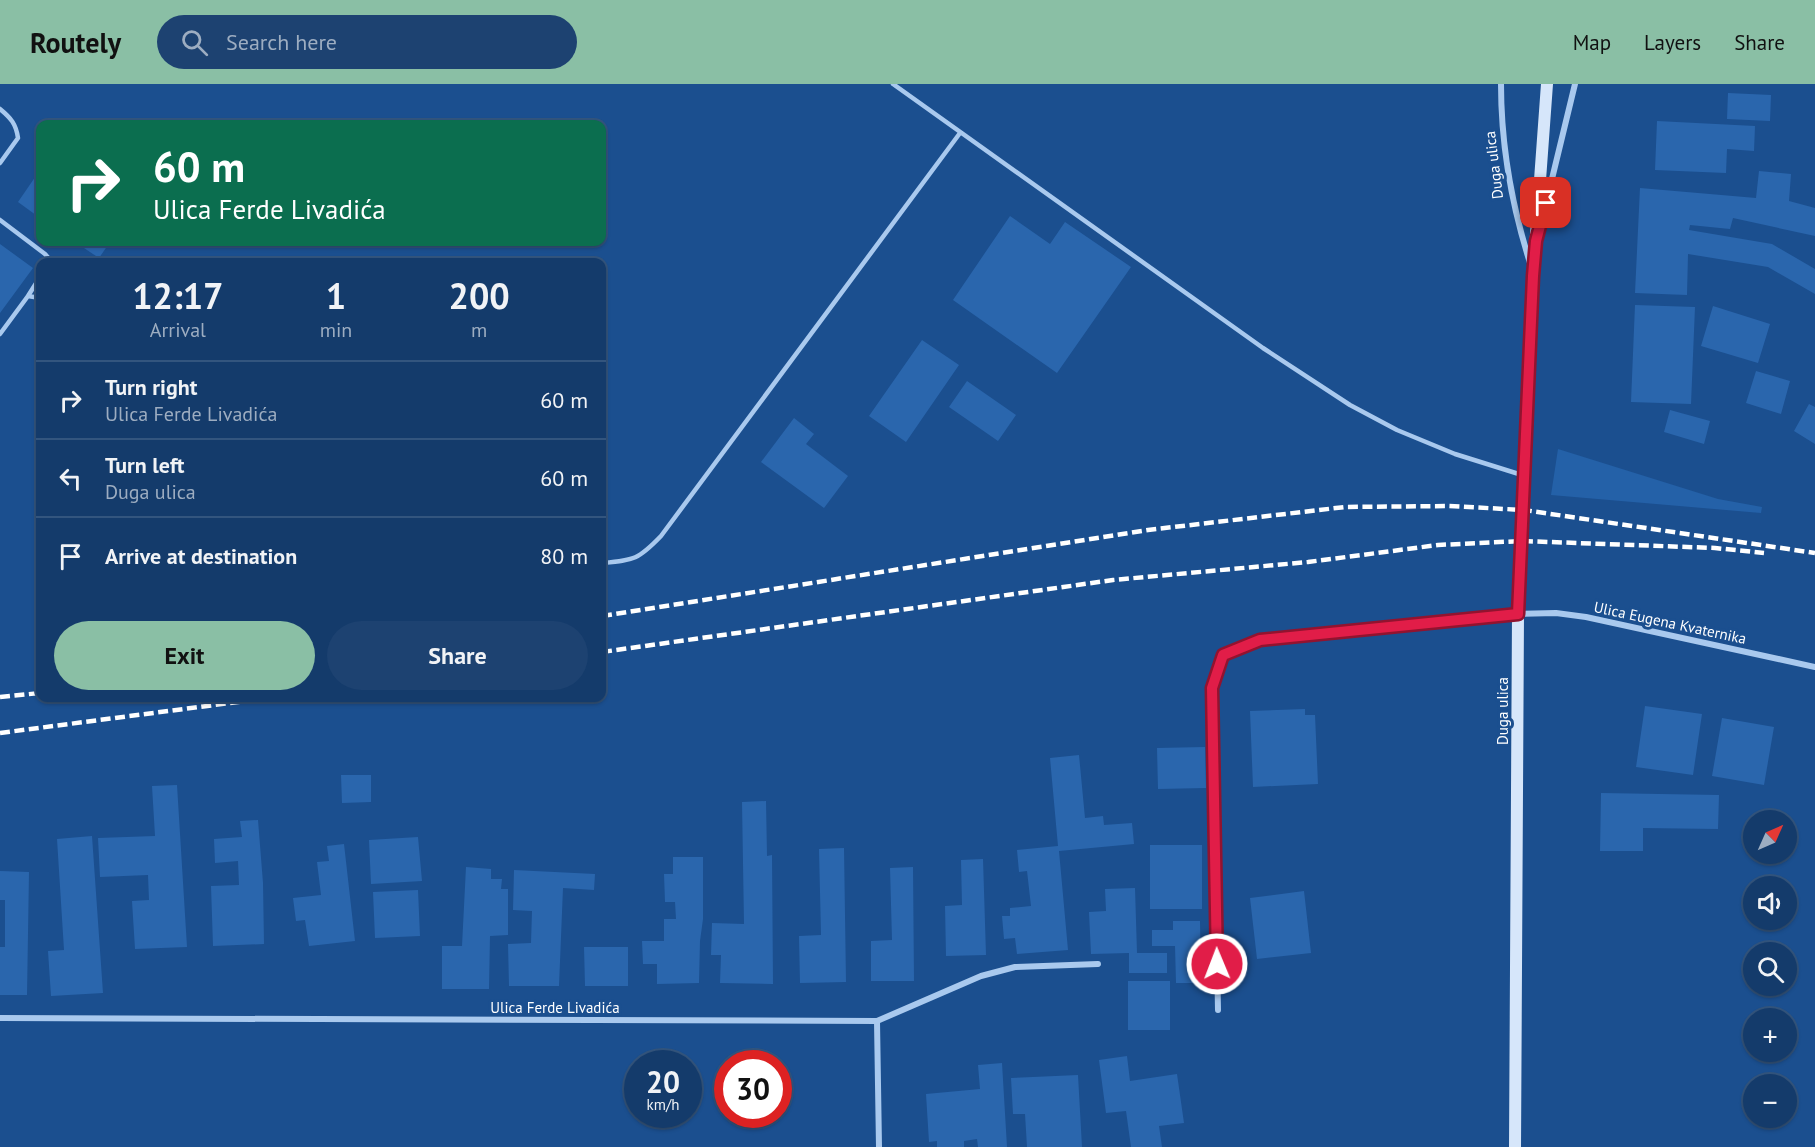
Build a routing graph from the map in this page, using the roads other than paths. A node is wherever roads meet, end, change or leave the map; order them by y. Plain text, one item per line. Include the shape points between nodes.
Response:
1 (893, 84) edge
2 (1501, 84) edge
3 (1547, 84) edge
4 (1575, 84) edge
5 (0, 109) edge
6 (960, 133) junction
7 (0, 163) edge
8 (0, 220) edge
9 (1536, 241) junction
10 (48, 258) edge
11 (1533, 276) junction
12 (36, 283) edge
13 (28, 296) junction
14 (36, 297) edge
15 (0, 334) edge
16 (1526, 476) junction
17 (606, 563) edge
18 (1518, 614) junction
19 (1815, 667) edge
20 (1098, 964) dead end
21 (1218, 1010) dead end
22 (0, 1018) edge
23 (877, 1021) junction
24 (879, 1147) edge
25 (1515, 1147) edge

1 - 6 lane
2 - 11 street, Duga ulica via 1507,174
3 - 9 street, Duga ulica
4 - 9 street, Duga ulica
5 - 7 lane via 17,128 18,138
6 - 16 lane via 1263,348 1350,405 1435,446
6 - 17 lane via 661,536 643,555
8 - 10 lane
9 - 11 street, Duga ulica
11 - 16 street, Duga ulica
12 - 13 lane
13 - 14 lane
13 - 15 lane
16 - 18 street, Duga ulica
18 - 19 street, Ulica Eugena Kvaternika via 1586,617
18 - 21 street via 1260,640 1223,655 1212,688
18 - 25 street, Duga ulica
20 - 23 street, Ulica Ferde Livadića via 1015,967 981,976
22 - 23 street, Ulica Ferde Livadića
23 - 24 street

